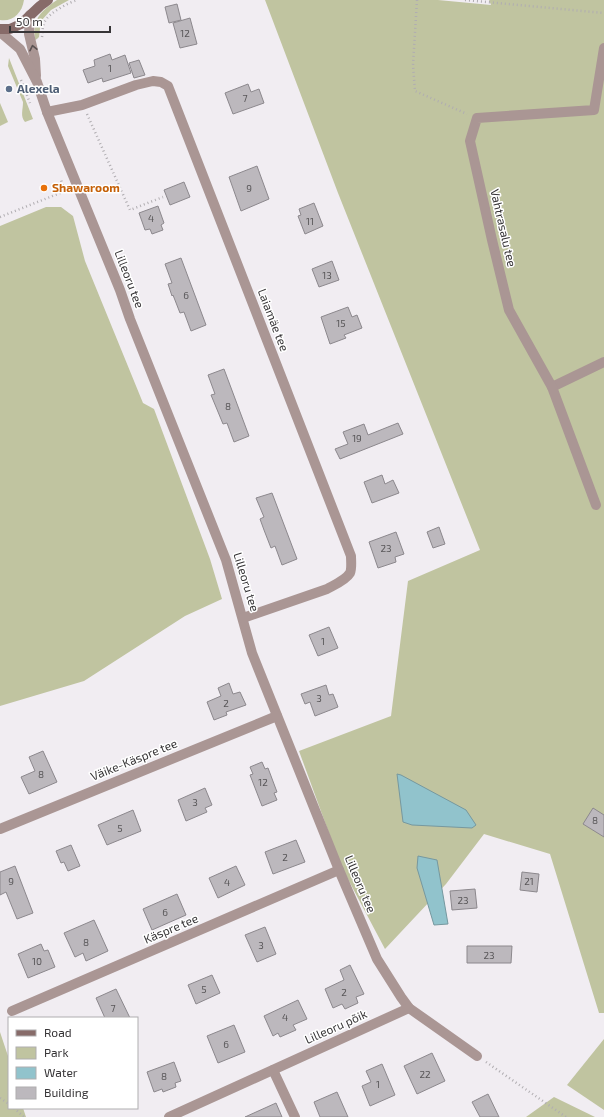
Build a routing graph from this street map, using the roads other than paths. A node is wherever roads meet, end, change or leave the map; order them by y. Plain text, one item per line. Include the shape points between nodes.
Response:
1 (34, 0) edge
2 (48, 0) edge
3 (30, 15) junction
4 (0, 31) edge
5 (604, 48) edge
6 (36, 82) junction
7 (47, 112) junction
8 (604, 362) edge
9 (552, 387) junction
10 (596, 505) dead end
11 (243, 618) junction
12 (277, 716) junction
13 (0, 829) edge
14 (339, 870) junction
15 (410, 1008) junction
16 (12, 1011) dead end
17 (477, 1056) road end
18 (273, 1070) junction
19 (169, 1117) edge
20 (295, 1117) edge

1 - 3 main road
2 - 3 main road
3 - 4 main road via 10,30
6 -> 3 street, Lilleoru tee via 35,59 29,34
4 - 6 street, Lilleoru tee via 20,49
5 - 9 street, Vahtrasalu tee via 594,110 477,118 470,141 509,310
6 - 7 street, Lilleoru tee
7 - 11 street, Lilleoru tee via 226,560
7 - 11 street, Laiamäe tee via 82,105 153,81 168,86 351,556 350,573 340,582
8 - 9 street
9 - 10 street, Vahtrasalu tee
11 - 12 street, Lilleoru tee via 252,653
12 - 13 street, Väike-Käspre tee
12 - 14 street, Lilleoru tee
14 - 15 street, Lilleoru tee via 377,959 400,997
14 - 16 street, Käspre tee
15 - 17 street, Lilleoru tee
15 - 18 street, Lilleoru põik
18 - 19 street, Lilleoru põik
18 - 20 street

